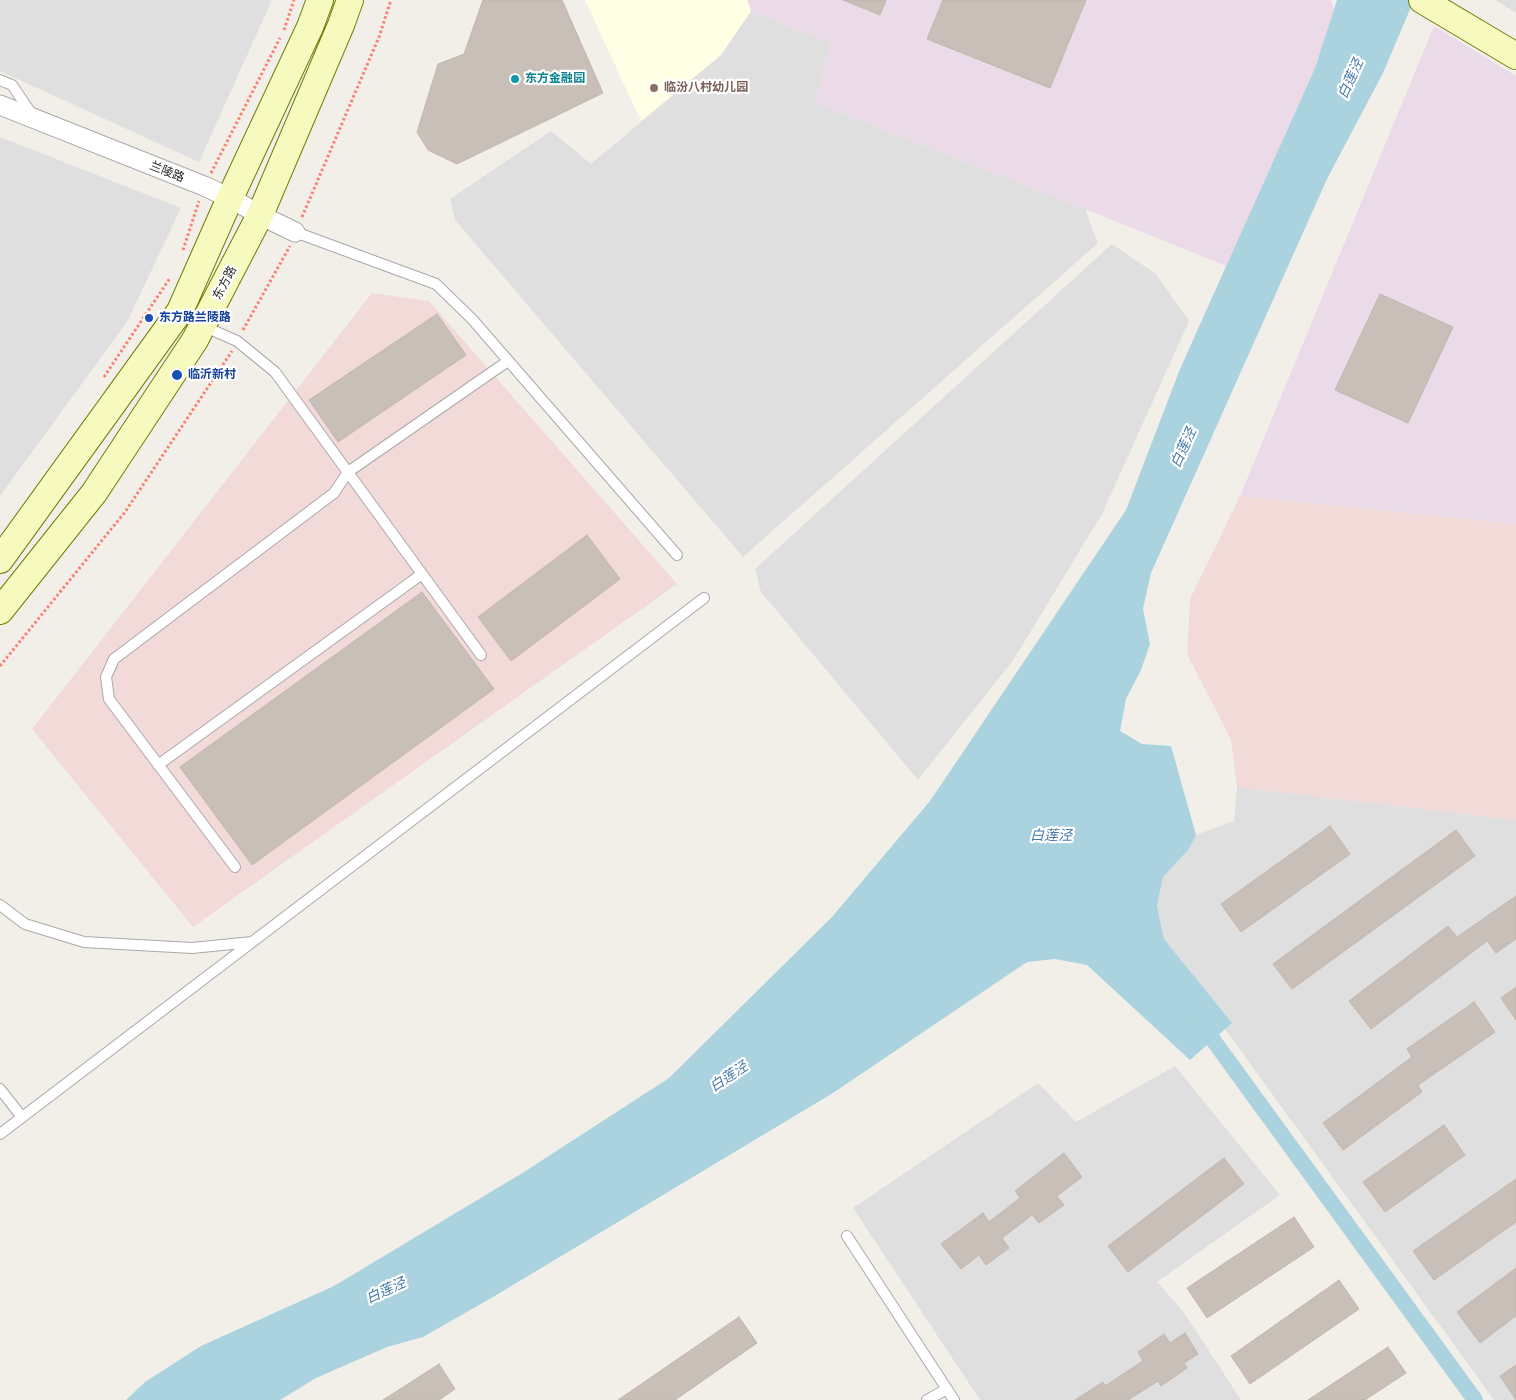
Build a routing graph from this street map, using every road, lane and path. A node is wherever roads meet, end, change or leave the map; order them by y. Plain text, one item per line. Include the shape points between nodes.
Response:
1 (294, 0) edge
2 (320, 0) edge
3 (350, 0) edge
4 (1431, 5) edge
5 (1516, 56) edge
6 (0, 80) edge
7 (0, 104) edge
8 (35, 119) junction
9 (204, 186) junction
10 (230, 198) junction
11 (260, 215) junction
12 (295, 232) joint
13 (182, 252) dead end
14 (176, 270) dead end
15 (202, 326) junction
16 (508, 361) junction
17 (100, 384) dead end
18 (348, 472) junction
19 (677, 555) dead end
20 (0, 560) edge
21 (422, 574) junction
22 (704, 598) dead end
23 (0, 612) edge
24 (482, 655) dead end
25 (158, 765) junction
26 (235, 867) dead end
27 (0, 906) edge
28 (252, 942) junction
29 (0, 1088) edge
30 (22, 1117) junction
31 (0, 1134) edge
32 (847, 1236) dead end
33 (947, 1389) junction
34 (927, 1400) edge
35 (954, 1400) edge

1 - 9 path via 284,30
2 - 10 main road
3 - 11 main road, 东方路
4 - 5 main road
6 - 8 lane via 12,85
7 - 8 street, 兰陵路
8 - 9 street, 兰陵路
9 - 10 street, 兰陵路
9 - 13 path
10 - 11 street, 兰陵路
10 - 20 main road via 180,311
11 - 12 street, 兰陵路
11 - 15 main road, 东方路
12 - 16 lane via 436,284
14 - 17 path
15 - 18 lane via 237,342 275,372
15 - 23 main road, 东方路 via 94,493
16 - 18 lane
16 - 19 lane
18 - 21 lane
18 - 25 lane via 334,493 114,660 106,677 109,699
21 - 24 lane
21 - 25 lane
22 - 28 lane
25 - 26 lane
27 - 28 lane via 24,924 84,942 192,948
28 - 30 lane
29 - 30 lane
30 - 31 lane
32 - 33 lane
33 - 34 lane
33 - 35 lane

